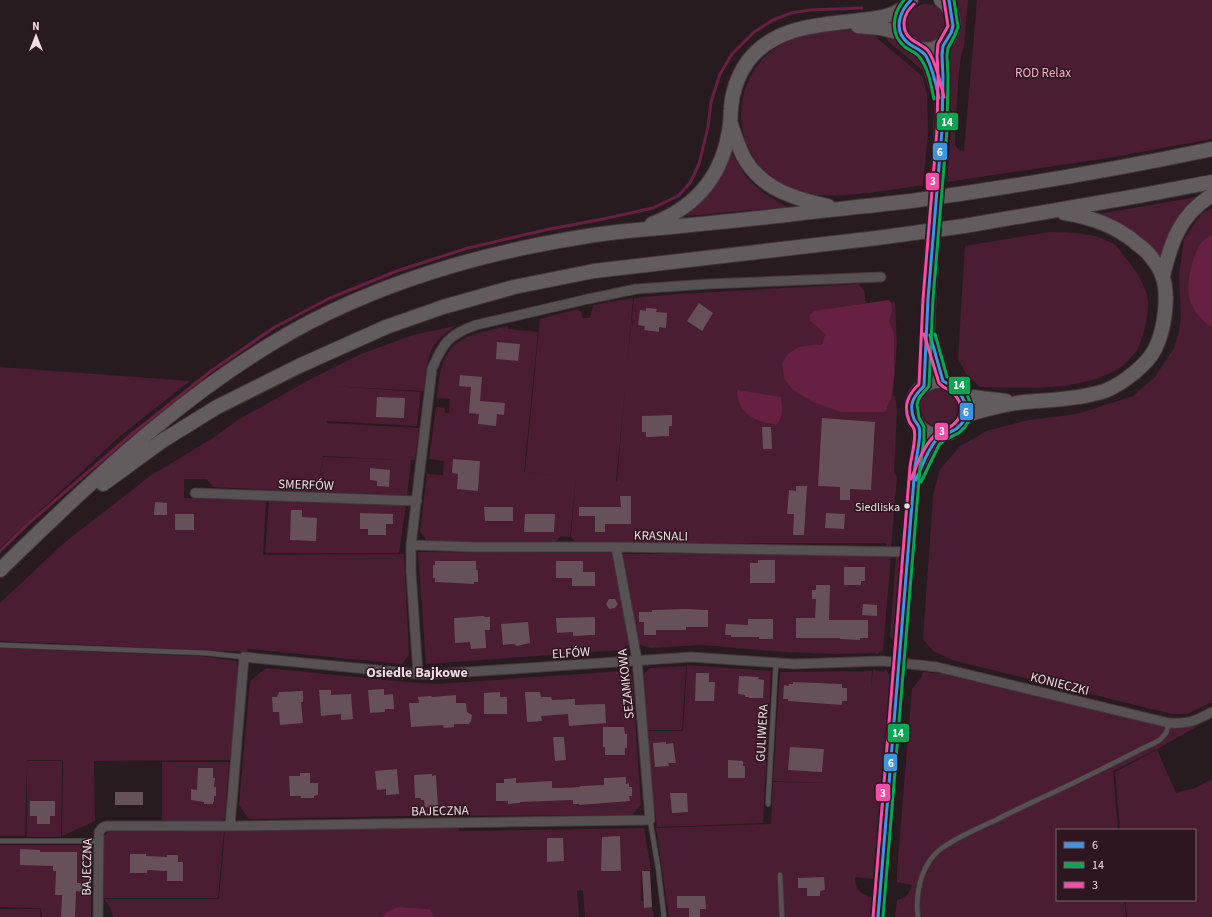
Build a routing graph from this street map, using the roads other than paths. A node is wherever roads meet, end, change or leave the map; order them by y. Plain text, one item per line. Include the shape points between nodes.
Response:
1 (946, 3) edge
2 (907, 4) edge
3 (834, 23) junction
4 (901, 33) junction
5 (943, 44) junction
6 (921, 49) junction
7 (941, 106) junction
8 (730, 122) junction
9 (1212, 149) edge
10 (1212, 182) edge
11 (1212, 196) edge
12 (838, 208) junction
13 (1050, 211) junction
14 (624, 231) junction
15 (1163, 276) junction
16 (881, 277) dead end
17 (927, 324) junction
18 (943, 381) junction
19 (924, 386) junction
20 (963, 396) junction
21 (1022, 402) junction
22 (965, 415) junction
23 (919, 427) junction
24 (942, 435) junction
25 (914, 485) junction
26 (195, 493) dead end
27 (417, 501) junction
28 (411, 545) junction
29 (616, 548) junction
30 (909, 552) junction
31 (16, 555) junction
32 (0, 570) edge
33 (0, 645) edge
34 (244, 657) junction
35 (638, 660) junction
36 (776, 662) junction
37 (900, 663) junction
38 (418, 674) junction
39 (1212, 712) edge
40 (1169, 723) junction
41 (768, 804) dead end
42 (650, 820) junction
43 (230, 826) junction
44 (0, 841) edge
45 (99, 842) junction
46 (780, 876) dead end
47 (98, 917) edge
48 (664, 917) edge
49 (782, 917) edge
50 (878, 917) edge
51 (918, 917) edge

1 - 5 main road via 953,24 952,31
2 - 3 main road via 894,14
2 - 4 main road via 899,21
3 - 4 main road
3 - 8 main road via 790,30 763,45 747,62 736,84
4 - 6 main road via 909,44
5 - 6 main road via 932,49
5 - 7 main road
6 - 7 main road via 933,76
7 - 17 main road, bridge via 942,130
8 - 12 main road via 746,161 771,186 788,196
8 - 14 main road via 728,140 705,189 670,217
9 - 12 main road via 1046,180 909,201
10 - 13 main road
11 - 15 main road via 1204,200 1182,222 1173,240
12 - 14 main road
13 - 15 main road via 1082,216 1116,229 1143,248
13 - 31 main road via 877,238 594,271 514,288 443,307 342,346 217,407 162,441 97,488
14 - 31 main road via 520,248 439,269 367,296 282,337 216,381 131,449 68,504
15 - 21 main road via 1166,294 1162,330 1155,350 1144,364 1107,390 1076,398
16 - 27 street via 716,283 636,289 461,330 450,337 440,350 432,369
17 - 18 main road
17 - 19 main road
18 - 19 main road via 935,381
18 - 20 main road via 958,389
19 - 23 main road via 915,395 912,403 913,416
20 - 21 main road
20 - 22 main road via 966,405
21 - 22 main road
22 - 24 main road via 958,427
23 - 24 main road via 928,433
23 - 25 street
24 - 25 street via 936,440
25 - 30 street
26 - 27 street, SMERFÓW
27 - 28 street
28 - 29 street, KRASNALI via 475,548
28 - 38 street
29 - 30 street, KRASNALI
29 - 35 street, SEZAMKOWA
30 - 37 street
31 - 32 main road
33 - 34 lane via 206,653
34 - 38 street, ELFÓW
34 - 43 street
35 - 36 street, ELFÓW via 691,657
35 - 38 street, ELFÓW
35 - 42 street, SEZAMKOWA
36 - 37 street, ELFÓW
36 - 41 lane, GULIWERA
37 - 40 street, KONIECZKI via 937,667
37 - 50 street
39 - 40 street, KONIECZKI via 1194,721 1182,724
40 - 51 lane via 1160,740 957,839 936,853 925,868 921,880
42 - 43 street, BAJECZNA
42 - 48 lane
43 - 45 street, BAJECZNA via 106,826 99,832
44 - 45 lane
45 - 47 street, BAJECZNA
46 - 49 lane

